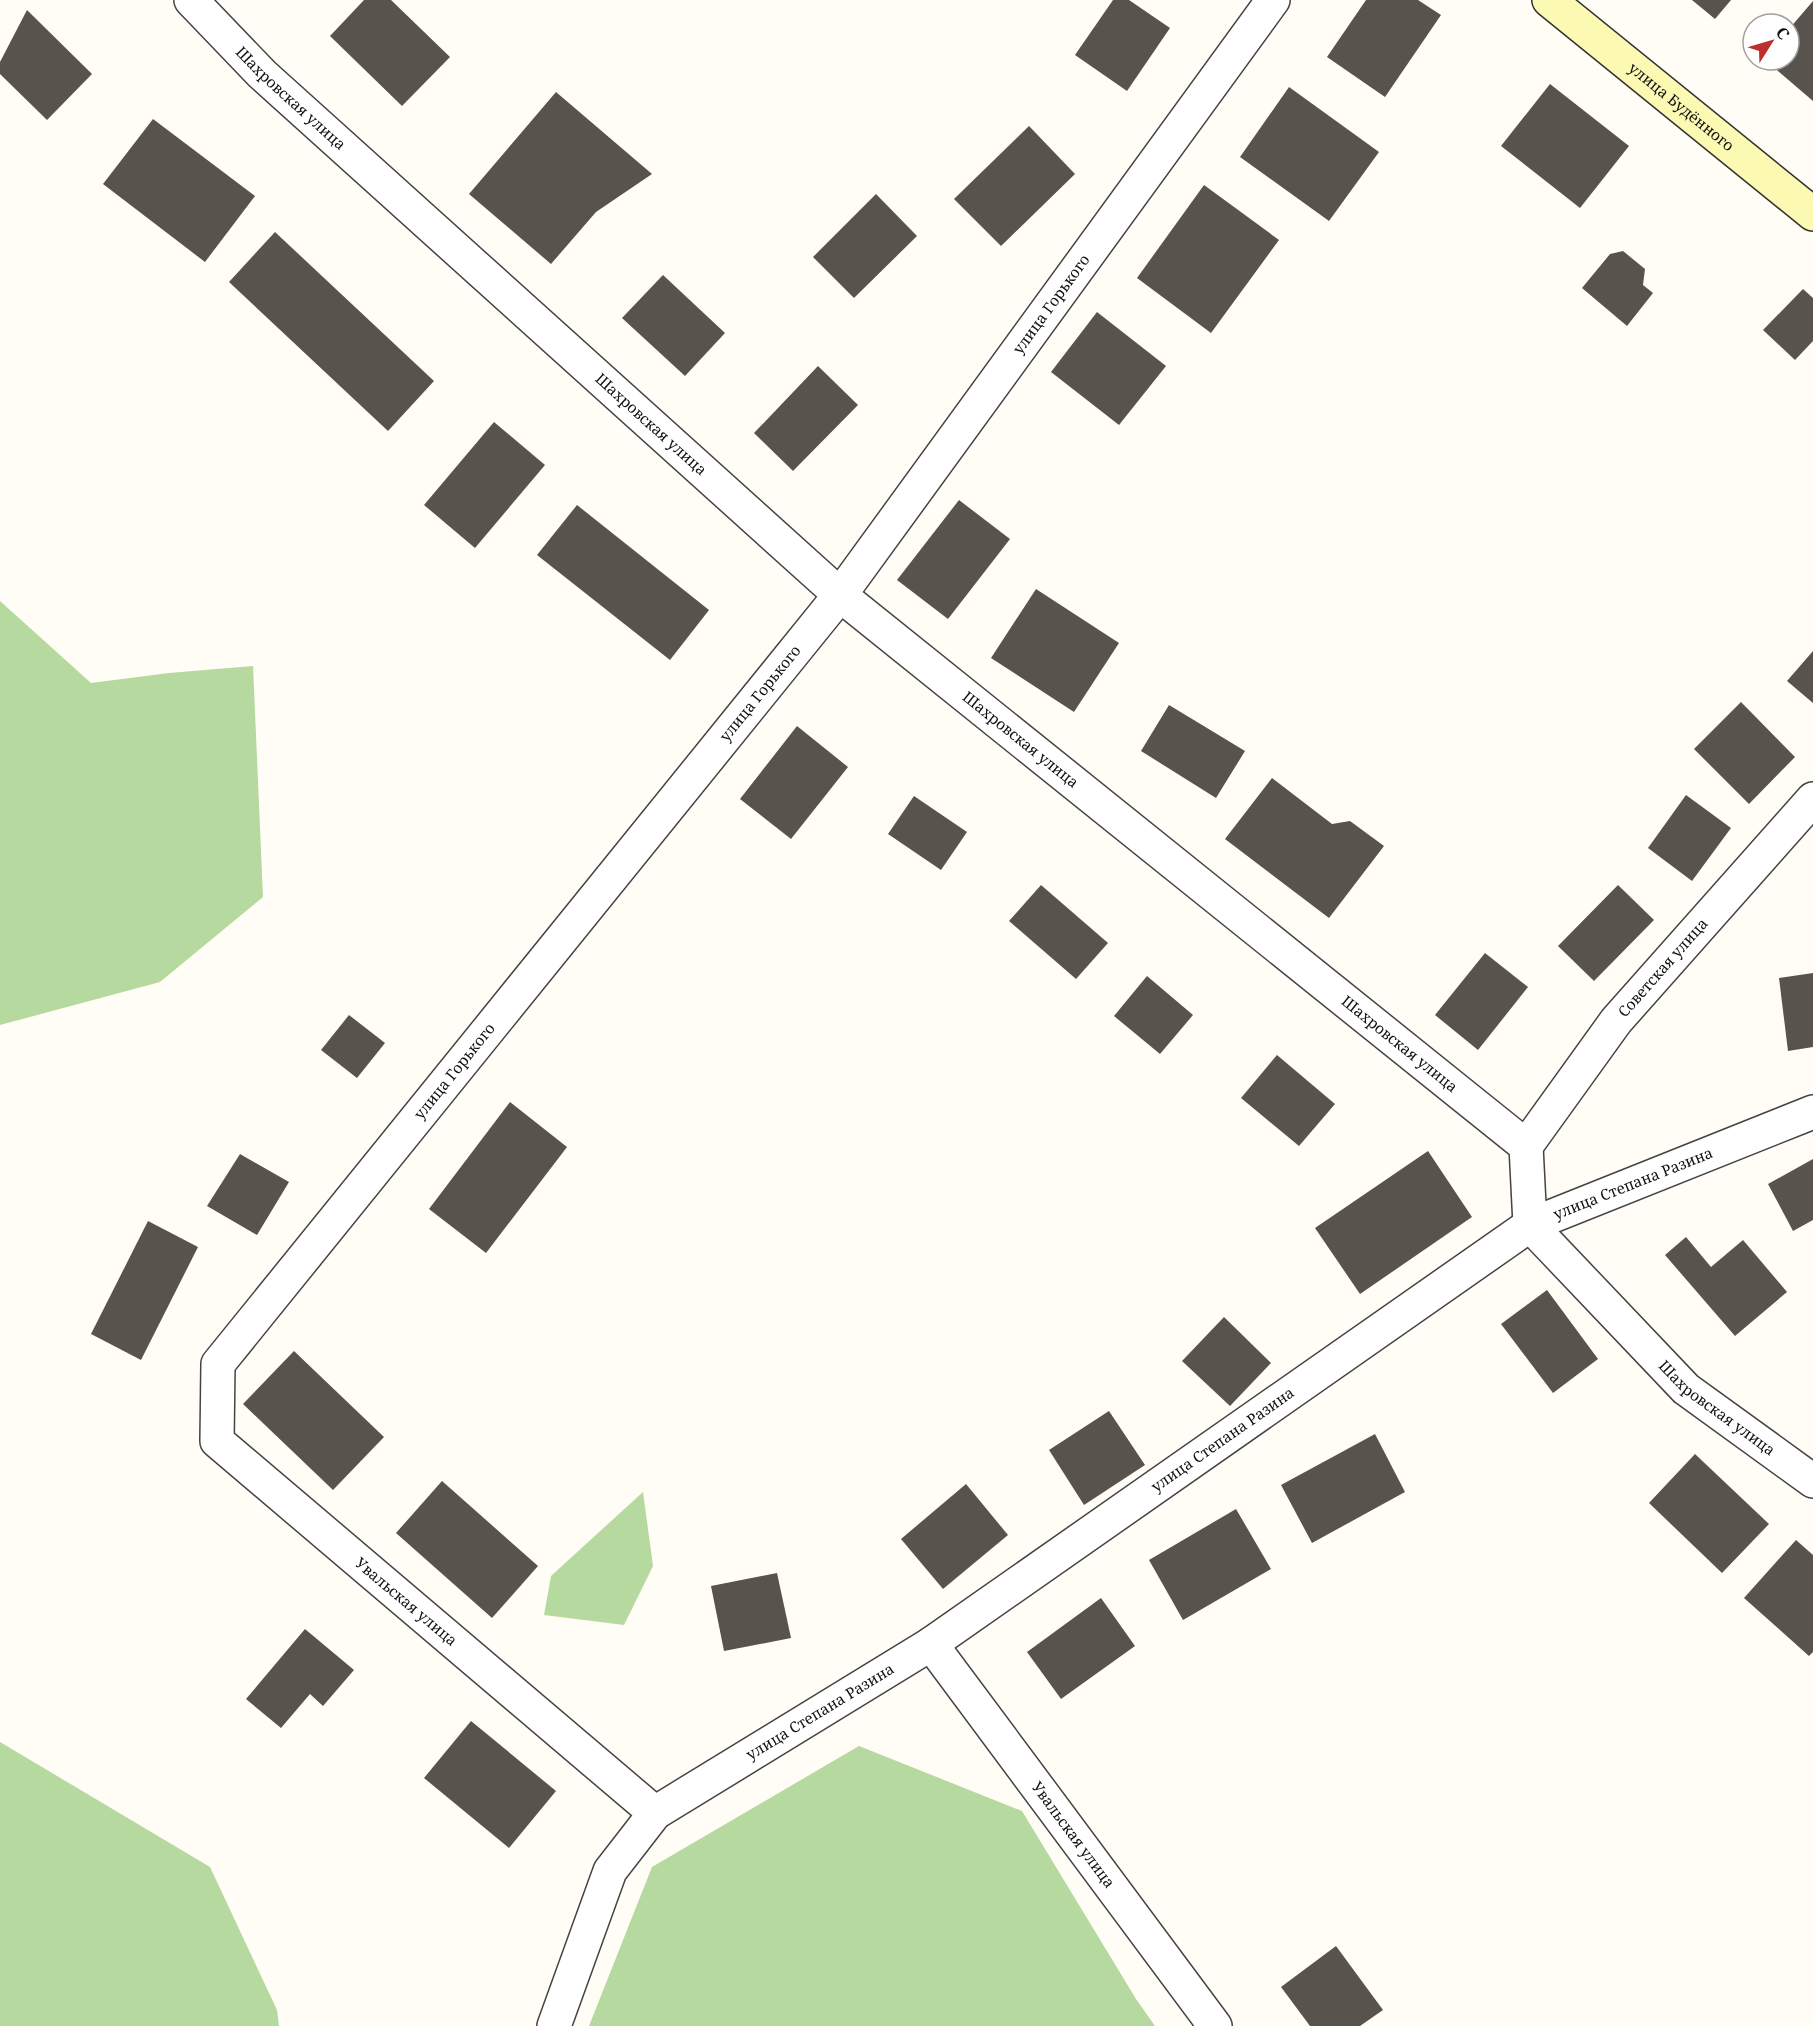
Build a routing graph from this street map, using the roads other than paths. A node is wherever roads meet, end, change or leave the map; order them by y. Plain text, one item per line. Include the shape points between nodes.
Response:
1 (191, 0) edge
2 (1273, 0) edge
3 (1549, 0) edge
4 (1813, 214) edge
5 (840, 595) junction
6 (1813, 799) edge
7 (1813, 1113) edge
8 (1526, 1146) junction
9 (1530, 1225) junction
10 (218, 1364) joint
11 (1813, 1481) edge
12 (931, 1644) junction
13 (655, 1813) junction
14 (554, 2026) edge
15 (1215, 2026) edge

1 - 5 street, Шахровская улица via 262,74
2 - 5 street, улица Горького
3 - 4 street, улица Будённого
5 - 8 street, Шахровская улица
5 - 10 street, улица Горького
6 - 8 street, Советская улица via 1616,1022
7 - 9 street, улица Степана Разина
8 - 9 street
9 - 11 street, Шахровская улица via 1686,1389
9 - 12 street, улица Степана Разина
10 - 13 street, Увальская улица via 217,1441
12 - 13 street, улица Степана Разина
12 - 15 street, Увальская улица
13 - 14 street via 610,1871

